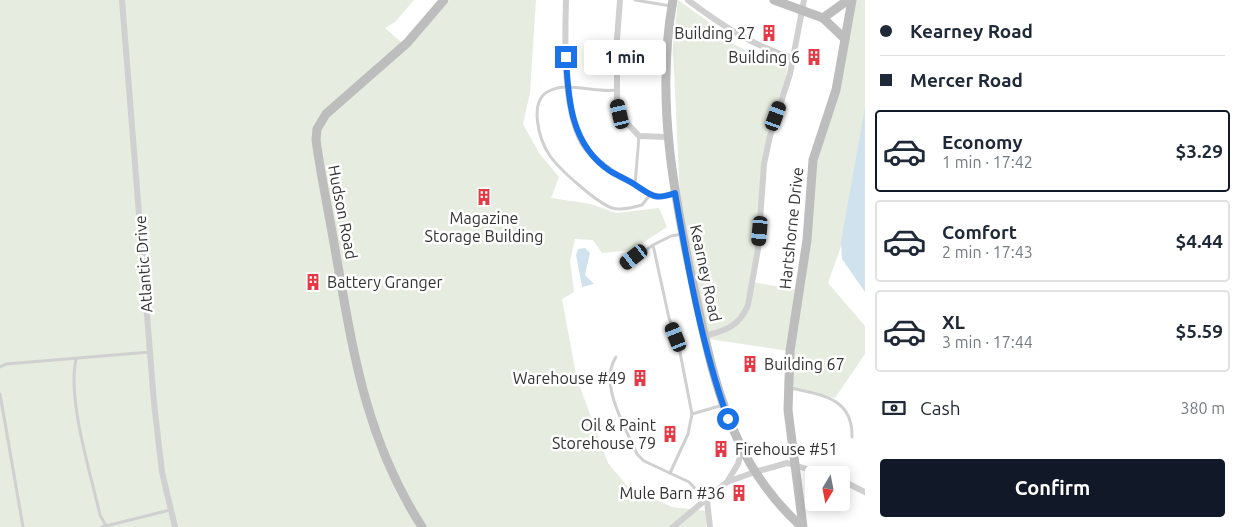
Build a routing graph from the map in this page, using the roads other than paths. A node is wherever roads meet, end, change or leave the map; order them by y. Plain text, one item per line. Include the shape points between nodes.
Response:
1 (122, 0) edge
2 (444, 0) edge
3 (566, 0) edge
4 (620, 0) edge
5 (635, 0) edge
6 (688, 0) edge
7 (774, 0) edge
8 (804, 0) edge
9 (848, 0) edge
10 (852, 0) edge
11 (673, 3) edge
12 (802, 12) junction
13 (823, 18) junction
14 (845, 39) junction
15 (793, 58) junction
16 (568, 85) junction
17 (617, 90) junction
18 (639, 136) junction
19 (668, 137) junction
20 (635, 185) junction
21 (675, 193) junction
22 (649, 196) junction
23 (682, 234) junction
24 (653, 244) junction
25 (624, 266) dead end
26 (704, 336) junction
27 (150, 352) junction
28 (616, 357) dead end
29 (76, 360) junction
30 (0, 367) edge
31 (787, 387) junction
32 (0, 394) edge
33 (723, 404) junction
34 (692, 414) junction
35 (852, 438) dead end
36 (742, 449) junction
37 (795, 464) junction
38 (805, 467) edge
39 (755, 472) junction
40 (670, 473) junction
41 (727, 482) junction
42 (850, 484) edge
43 (865, 492) edge
44 (707, 501) junction
45 (170, 510) junction
46 (104, 526) edge
47 (23, 527) edge
48 (175, 527) edge
49 (422, 527) edge
50 (673, 527) edge
51 (710, 527) edge
52 (803, 527) edge

1 - 27 street, Atlantic Drive
2 - 49 street, Hudson Road via 407,43 326,114 317,128 316,140 364,398 392,475
3 - 16 street
4 - 17 street
5 - 11 lane
6 - 15 street via 740,37
7 - 12 street
8 - 12 street
9 - 13 street
10 - 14 street, Hartshorne Drive
11 - 19 street, Kearney Road via 668,52
12 - 13 street
12 - 15 street
13 - 14 street
14 - 31 street, Hartshorne Drive via 836,90 813,160 807,240
15 - 26 street via 764,164 758,249 748,305 734,326
16 - 17 lane via 601,92
16 - 20 street via 573,116 584,145 609,170
16 - 22 lane via 548,91 538,102 536,112 549,154 580,184 611,207 642,205
17 - 18 street via 620,114
18 - 19 street
18 - 20 lane
19 - 21 street, Kearney Road
20 - 22 street
21 - 22 street via 663,197
21 - 23 street, Kearney Road
23 - 24 lane
23 - 26 street, Kearney Road
24 - 25 lane
24 - 34 lane
26 - 33 street, Kearney Road
27 - 29 lane
27 - 45 street, Atlantic Drive via 158,444
28 - 40 lane via 610,370 612,391 637,454 644,461
29 - 30 lane
29 - 46 lane via 73,371 78,422
31 - 35 lane via 835,400 851,419
31 - 37 street, Hartshorne Drive
32 - 47 lane
33 - 34 lane
33 - 36 street, Kearney Road
34 - 40 lane via 688,434
36 - 39 street, Kearney Road
36 - 41 street via 738,464
37 - 38 street
37 - 39 street via 782,464
37 - 52 street, Hartshorne Drive
39 - 41 street
39 - 52 street, Kearney Road via 790,517
40 - 44 lane via 693,485
41 - 44 street
42 - 43 street
44 - 50 street
44 - 51 street
45 - 46 lane
45 - 48 street, Atlantic Drive

